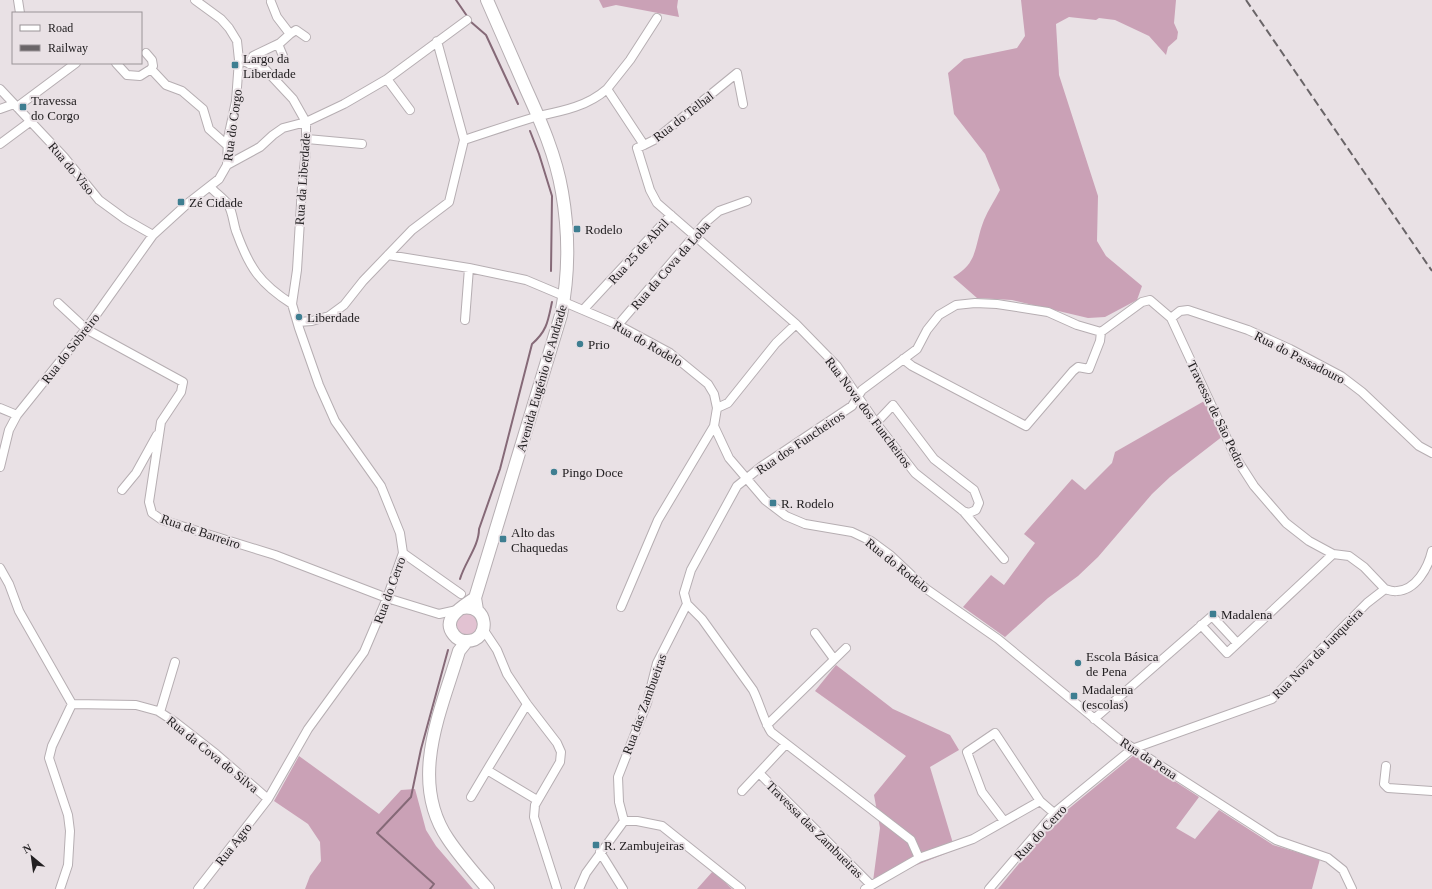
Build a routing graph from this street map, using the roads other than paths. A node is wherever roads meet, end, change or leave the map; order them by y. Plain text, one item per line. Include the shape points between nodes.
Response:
1 (18, 0) edge
2 (195, 0) edge
3 (487, 0) edge
4 (271, 2) dead end
5 (20, 12) edge
6 (657, 18) dead end
7 (467, 20) dead end
8 (290, 34) junction
9 (306, 37) dead end
10 (437, 41) junction
11 (278, 44) junction
12 (146, 53) dead end
13 (283, 56) dead end
14 (239, 60) junction
15 (75, 64) edge
16 (117, 64) edge
17 (249, 64) junction
18 (151, 69) junction
19 (387, 79) junction
20 (0, 89) edge
21 (607, 89) junction
22 (743, 104) dead end
23 (16, 105) junction
24 (0, 109) edge
25 (410, 110) dead end
26 (538, 116) junction
27 (31, 121) junction
28 (306, 122) junction
29 (307, 139) junction
30 (464, 140) junction
31 (0, 144) edge
32 (362, 144) dead end
33 (644, 145) junction
34 (228, 146) junction
35 (227, 165) junction
36 (210, 187) junction
37 (747, 201) dead end
38 (671, 214) junction
39 (153, 235) junction
40 (694, 235) junction
41 (388, 256) junction
42 (468, 268) junction
43 (564, 299) junction
44 (58, 303) dead end
45 (292, 304) junction
46 (584, 310) junction
47 (1171, 318) junction
48 (465, 320) dead end
49 (298, 322) junction
50 (796, 324) junction
51 (618, 325) junction
52 (86, 329) junction
53 (1101, 332) junction
54 (902, 358) junction
55 (858, 396) junction
56 (0, 408) edge
57 (717, 408) junction
58 (17, 415) junction
59 (876, 423) junction
60 (714, 426) junction
61 (159, 432) junction
62 (1432, 453) edge
63 (1, 456) edge
64 (0, 467) edge
65 (747, 478) junction
66 (122, 490) dead end
67 (963, 512) junction
68 (1432, 552) edge
69 (403, 553) junction
70 (1333, 554) junction
71 (1004, 559) dead end
72 (0, 568) edge
73 (1385, 589) junction
74 (461, 594) dead end
75 (387, 598) junction
76 (475, 598) junction
77 (687, 604) junction
78 (954, 606) joint
79 (621, 607) dead end
80 (459, 609) junction
81 (477, 610) junction
82 (439, 614) junction
83 (1201, 625) junction
84 (815, 633) dead end
85 (467, 635) junction
86 (1237, 643) junction
87 (846, 648) dead end
88 (834, 659) junction
89 (175, 662) dead end
90 (72, 704) junction
91 (527, 704) junction
92 (160, 712) junction
93 (1094, 719) junction
94 (767, 726) junction
95 (785, 745) junction
96 (1132, 749) junction
97 (1386, 766) dead end
98 (487, 770) junction
99 (759, 773) junction
100 (742, 791) dead end
101 (1432, 791) edge
102 (471, 797) dead end
103 (268, 799) junction
104 (537, 800) junction
105 (1040, 801) junction
106 (1054, 813) junction
107 (624, 821) junction
108 (1004, 821) junction
109 (600, 852) junction
110 (919, 858) junction
111 (868, 887) edge
112 (60, 889) edge
113 (198, 889) edge
114 (488, 889) edge
115 (557, 889) edge
116 (579, 889) edge
117 (623, 889) edge
118 (741, 889) edge
119 (989, 889) edge
120 (1352, 889) edge

1 - 5 street
2 - 14 street, Rua do Corgo via 229,28 237,41
3 - 26 main road, Avenida Eugénio de Andrade
4 - 8 street via 277,17
6 - 21 street via 630,60
7 - 10 street
8 - 9 street via 296,30
8 - 11 street
10 - 19 street
10 - 30 street
11 - 13 street
11 - 17 street via 253,56
12 - 18 street via 152,60
14 - 17 street
14 - 34 street, Rua do Corgo via 236,100
15 - 23 street
16 - 18 street via 127,75 140,76
17 - 28 street, Rua da Liberdade via 264,68 293,99
18 - 34 street via 166,85 182,91 203,110 209,130
19 - 25 street
19 - 28 street
20 - 23 street, Rua do Viso
21 - 26 street via 601,95 573,108
21 - 33 street, Rua do Telhal
22 - 33 street, Rua do Telhal via 737,73 656,139
23 - 24 street
23 - 27 street, Rua do Viso
26 - 30 street
26 - 43 main road, Avenida Eugénio de Andrade via 555,160 562,191 567,234
27 - 31 street
27 - 39 street, Rua do Viso via 99,200
28 - 29 street, Rua da Liberdade
28 - 35 street via 283,128 260,147
29 - 32 street
29 - 45 street, Rua da Liberdade
30 - 41 street via 449,202 412,230
33 - 38 street via 637,148 650,190 657,203
34 - 35 street, Rua do Corgo
35 - 36 street, Rua do Corgo via 219,179
36 - 39 street, Rua do Corgo
36 - 45 street via 227,204 242,246 260,279
37 - 40 street, Rua da Cova da Loba via 719,211
38 - 40 street, Rua 25 de Abril
38 - 46 street, Rua 25 de Abril
39 - 52 street, Rua do Sobreiro
40 - 50 street, Rua Nova dos Funcheiros
40 - 51 street, Rua da Cova da Loba
41 - 42 street, Rua do Rodelo
41 - 49 street via 344,305 329,316
42 - 43 street, Rua do Rodelo via 526,280
42 - 48 street
43 - 46 street, Rua do Rodelo
43 - 76 main road, Avenida Eugénio de Andrade
44 - 52 street
45 - 49 street, Rua do Cerro
46 - 51 street, Rua do Rodelo
47 - 53 street via 1150,300 1142,302
47 - 62 street, Rua do Passadouro via 1180,310 1188,310 1248,330 1328,369 1362,392 1419,446
47 - 70 street, Travessa de São Pedro via 1236,458 1254,486 1286,523 1309,541
49 - 69 street, Rua do Cerro via 319,385 336,421 384,492 400,533
50 - 55 street, Rua Nova dos Funcheiros via 837,366
50 - 57 street via 776,343 728,403
51 - 57 street, Rua do Rodelo via 670,353 695,372 708,384 714,394
52 - 58 street, Rua do Sobreiro
52 - 61 street, Rua de Barreiro via 183,382 180,392 161,422
53 - 54 street, Rua dos Funcheiros via 1048,312 1022,307 975,303 956,305 939,315 917,349
53 - 54 street via 1089,369 1084,367 1073,371 1026,426 912,366
54 - 55 street, Rua dos Funcheiros
55 - 59 street, Rua Nova dos Funcheiros
55 - 65 street, Rua dos Funcheiros via 852,406 840,415
56 - 58 street
57 - 60 street, Rua do Rodelo
58 - 63 street, Rua do Sobreiro
59 - 67 street, Rua Nova dos Funcheiros via 915,473
59 - 67 street via 893,405 934,459 974,490 980,503 976,510 970,513
60 - 65 street, Rua do Rodelo via 729,458
60 - 79 street via 658,520
61 - 66 street via 136,473
61 - 75 street, Rua de Barreiro via 149,502 152,513 162,520 275,555
63 - 64 street, Rua do Sobreiro
65 - 77 street, Rua das Zambueiras via 737,486 690,570 684,593
65 - 78 street, Rua do Rodelo via 766,500 786,516 805,524 852,532 871,540 925,588
67 - 71 street, Rua Nova dos Funcheiros
68 - 73 street via 1422,575 1410,587 1397,591
69 - 74 street
69 - 75 street, Rua do Cerro
70 - 73 street, Travessa de São Pedro via 1349,556 1364,567
70 - 86 street
72 - 90 street via 19,611
73 - 96 street, Rua Nova da Junqueira via 1367,603 1272,700
75 - 82 street, Rua de Barreiro
75 - 103 street, Rua do Cerro via 364,652 308,729
76 - 80 main road
76 - 81 main road, Avenida Eugénio de Andrade
77 - 94 street via 702,619 753,690
77 - 107 street, Rua das Zambueiras via 657,663 647,703 618,777 619,802
78 - 93 street, Rua da Pena
80 - 81 main road via 467,607
80 - 82 street, Rua de Barreiro
80 - 85 main road via 451,619
81 - 85 main road, Avenida Eugénio de Andrade via 483,619
82 - 85 street
83 - 86 street via 1212,616
83 - 86 street via 1227,653
83 - 93 street
84 - 88 street
85 - 91 street via 492,642
85 - 114 main road via 459,651 432,738 429,788 435,813 447,838
87 - 88 street
88 - 94 street
89 - 92 street
90 - 92 street, Rua da Cova do Silva via 136,704
90 - 112 street via 49,758 68,815 70,831 68,865
91 - 98 street
91 - 104 street via 557,744 560,752 560,762
92 - 103 street, Rua da Cova do Silva via 216,754
93 - 96 street, Rua da Pena
94 - 95 street
95 - 99 street, Travessa das Zambueiras
95 - 110 street via 911,840
96 - 106 street, Rua do Cerro
96 - 120 street, Rua da Pena via 1276,840 1328,858 1343,870
97 - 101 street via 1384,784 1388,788
98 - 102 street
98 - 104 street
99 - 100 street, Travessa das Zambueiras
99 - 111 street, Travessa das Zambueiras
103 - 113 street, Rua Agro
104 - 115 street via 534,817
105 - 106 street
105 - 108 street
105 - 108 street via 995,733 967,752 982,792
106 - 119 street, Rua do Cerro
107 - 109 street
107 - 118 street via 662,826
108 - 110 street via 973,839
109 - 116 street
109 - 117 street
110 - 111 street

